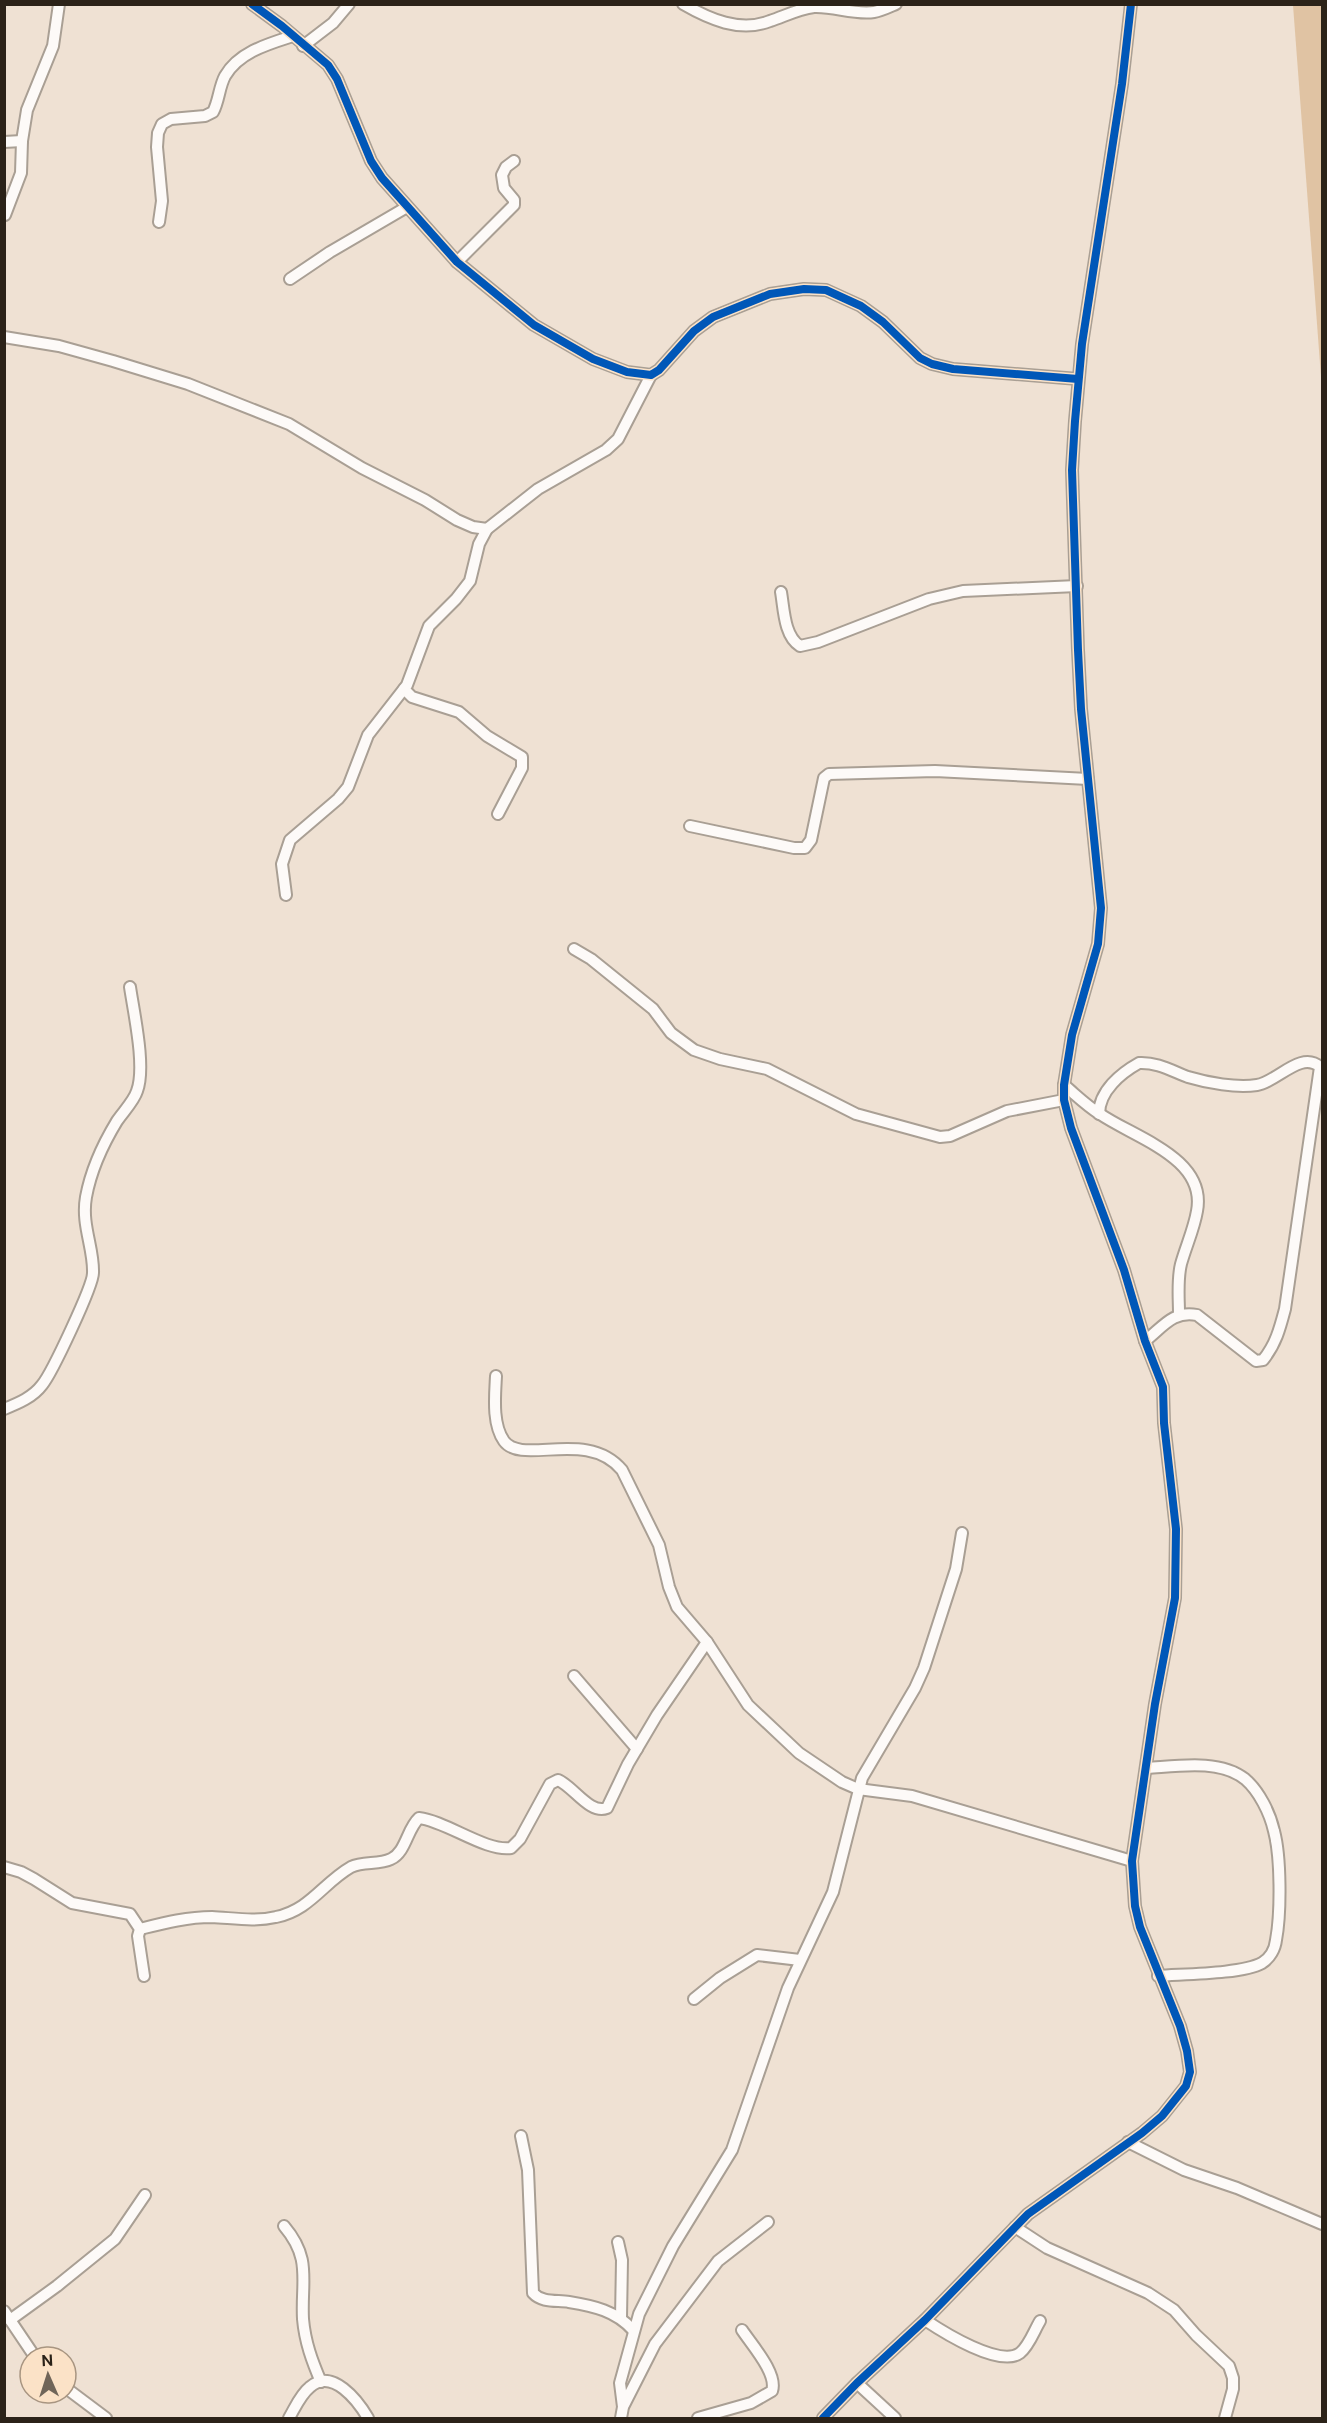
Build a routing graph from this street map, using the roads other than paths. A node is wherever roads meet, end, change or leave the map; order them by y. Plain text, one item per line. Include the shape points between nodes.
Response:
1 (59, 4) edge
2 (252, 4) edge
3 (350, 4) edge
4 (683, 4) edge
5 (896, 4) edge
6 (1131, 4) edge
7 (265, 8) edge
8 (293, 36) junction
9 (303, 46) junction
10 (22, 141) junction
11 (4, 142) edge
12 (514, 161) dead end
13 (406, 207) junction
14 (5, 215) edge
15 (159, 222) dead end
16 (457, 262) junction
17 (290, 279) dead end
18 (4, 337) edge
19 (651, 375) junction
20 (1078, 379) junction
21 (487, 529) junction
22 (1077, 586) junction
23 (781, 592) dead end
24 (404, 689) junction
25 (1088, 779) junction
26 (498, 814) dead end
27 (690, 826) dead end
28 (286, 895) dead end
29 (574, 949) dead end
30 (130, 987) dead end
31 (1064, 1085) junction
32 (1064, 1100) junction
33 (1099, 1113) junction
34 (1179, 1314) junction
35 (1145, 1341) junction
36 (496, 1376) dead end
37 (4, 1409) edge
38 (962, 1533) dead end
39 (706, 1642) junction
40 (574, 1676) dead end
41 (638, 1749) junction
42 (1148, 1768) junction
43 (858, 1789) junction
44 (1132, 1861) junction
45 (4, 1867) edge
46 (140, 1929) junction
47 (800, 1960) junction
48 (144, 1976) dead end
49 (1158, 1976) junction
50 (694, 1999) dead end
51 (521, 2136) dead end
52 (1128, 2142) junction
53 (145, 2196) dead end
54 (768, 2222) dead end
55 (1323, 2224) edge
56 (284, 2226) dead end
57 (1015, 2227) junction
58 (618, 2242) dead end
59 (7, 2315) edge
60 (621, 2318) junction
61 (925, 2320) junction
62 (1040, 2321) dead end
63 (633, 2330) junction
64 (742, 2330) dead end
65 (27, 2345) edge
66 (321, 2382) junction
67 (857, 2383) junction
68 (78, 2397) edge
69 (622, 2413) edge
70 (717, 2416) edge
71 (106, 2418) edge
72 (289, 2418) edge
73 (368, 2418) edge
74 (698, 2418) edge
75 (823, 2418) edge
76 (895, 2418) edge
77 (1225, 2418) edge

1 - 10 street via 53,46 27,110
2 - 7 street
3 - 9 street
4 - 5 street via 719,22 739,26 768,22 800,9 869,13
6 - 20 street
7 - 8 street
8 - 9 street
8 - 15 street via 259,48 237,62 225,76 213,112 162,124 157,147 161,178
9 - 13 street via 328,65 337,79 371,161
10 - 11 street
10 - 14 street via 21,173
12 - 16 street via 501,175 514,205
13 - 16 street
13 - 17 street
16 - 19 street via 517,313 565,344 611,367
18 - 21 street via 59,346 113,361 188,384 289,424 457,520
19 - 20 street via 713,317 770,294 804,289 826,290 861,306 932,364
19 - 21 street via 618,439 538,489
20 - 22 street via 1072,470
21 - 24 street via 470,581 429,626
22 - 23 street via 952,594 800,646 790,633
22 - 25 street via 1078,662
24 - 26 street via 412,697 459,712 487,736 522,757 522,768
24 - 28 street via 368,735 348,787 290,840 282,864
25 - 27 street via 935,771 829,774 821,786 811,840 805,848
25 - 31 street via 1101,908 1098,944 1072,1035
29 - 32 street via 653,1009 677,1038 694,1050 767,1069 875,1120 940,1137 950,1136 1007,1111
30 - 37 street via 141,1072 137,1092 107,1138 86,1196 87,1239 93,1265 91,1286 42,1385 27,1399
31 - 32 street
31 - 33 street
32 - 35 street
33 - 34 street via 1174,1158 1196,1183 1198,1211 1181,1265
33 - 34 street via 1108,1088 1140,1063 1155,1064 1191,1078 1244,1085 1271,1081 1299,1064 1312,1062 1320,1067 1285,1309 1271,1350 1263,1360 1256,1361 1197,1316
34 - 35 street
35 - 42 street via 1163,1387 1176,1547 1175,1598 1155,1704
36 - 39 street via 497,1423 505,1442 532,1451 577,1448 601,1453 622,1470 658,1545 675,1602
38 - 43 street via 956,1569 924,1668
39 - 41 street
39 - 43 street via 748,1705 768,1726 818,1767
40 - 41 street
41 - 46 street via 608,1808 591,1806 564,1782 554,1781 511,1848 504,1849 419,1818 391,1859 352,1867 291,1913 273,1918 178,1920
42 - 44 street
42 - 49 street via 1231,1770 1254,1788 1266,1808 1278,1847 1277,1931 1270,1956 1262,1963 1244,1968
43 - 44 street via 912,1796
43 - 47 street via 833,1893
44 - 49 street via 1135,1906
45 - 46 street via 21,1872 72,1903 130,1914
46 - 48 street
47 - 50 street via 756,1955
47 - 63 street via 732,2150 673,2246
49 - 52 street via 1180,2026 1191,2072 1174,2103
51 - 60 street via 528,2170 533,2293 543,2300 596,2307
52 - 55 street via 1184,2170
52 - 57 street via 1044,2201
53 - 59 street via 115,2239 57,2286
54 - 69 street via 718,2261 655,2344
56 - 66 street via 303,2257 306,2342
57 - 61 street
57 - 77 street via 1047,2248 1148,2293 1174,2310 1228,2366 1233,2389
58 - 60 street via 622,2260
59 - 65 street
60 - 63 street
61 - 62 street via 986,2352 1006,2356 1014,2356 1025,2347
61 - 67 street
63 - 69 street via 620,2383
64 - 70 street via 766,2365 774,2388 770,2395
66 - 72 street via 311,2385
66 - 73 street via 349,2392
67 - 75 street
67 - 76 street
68 - 71 street
70 - 74 street

